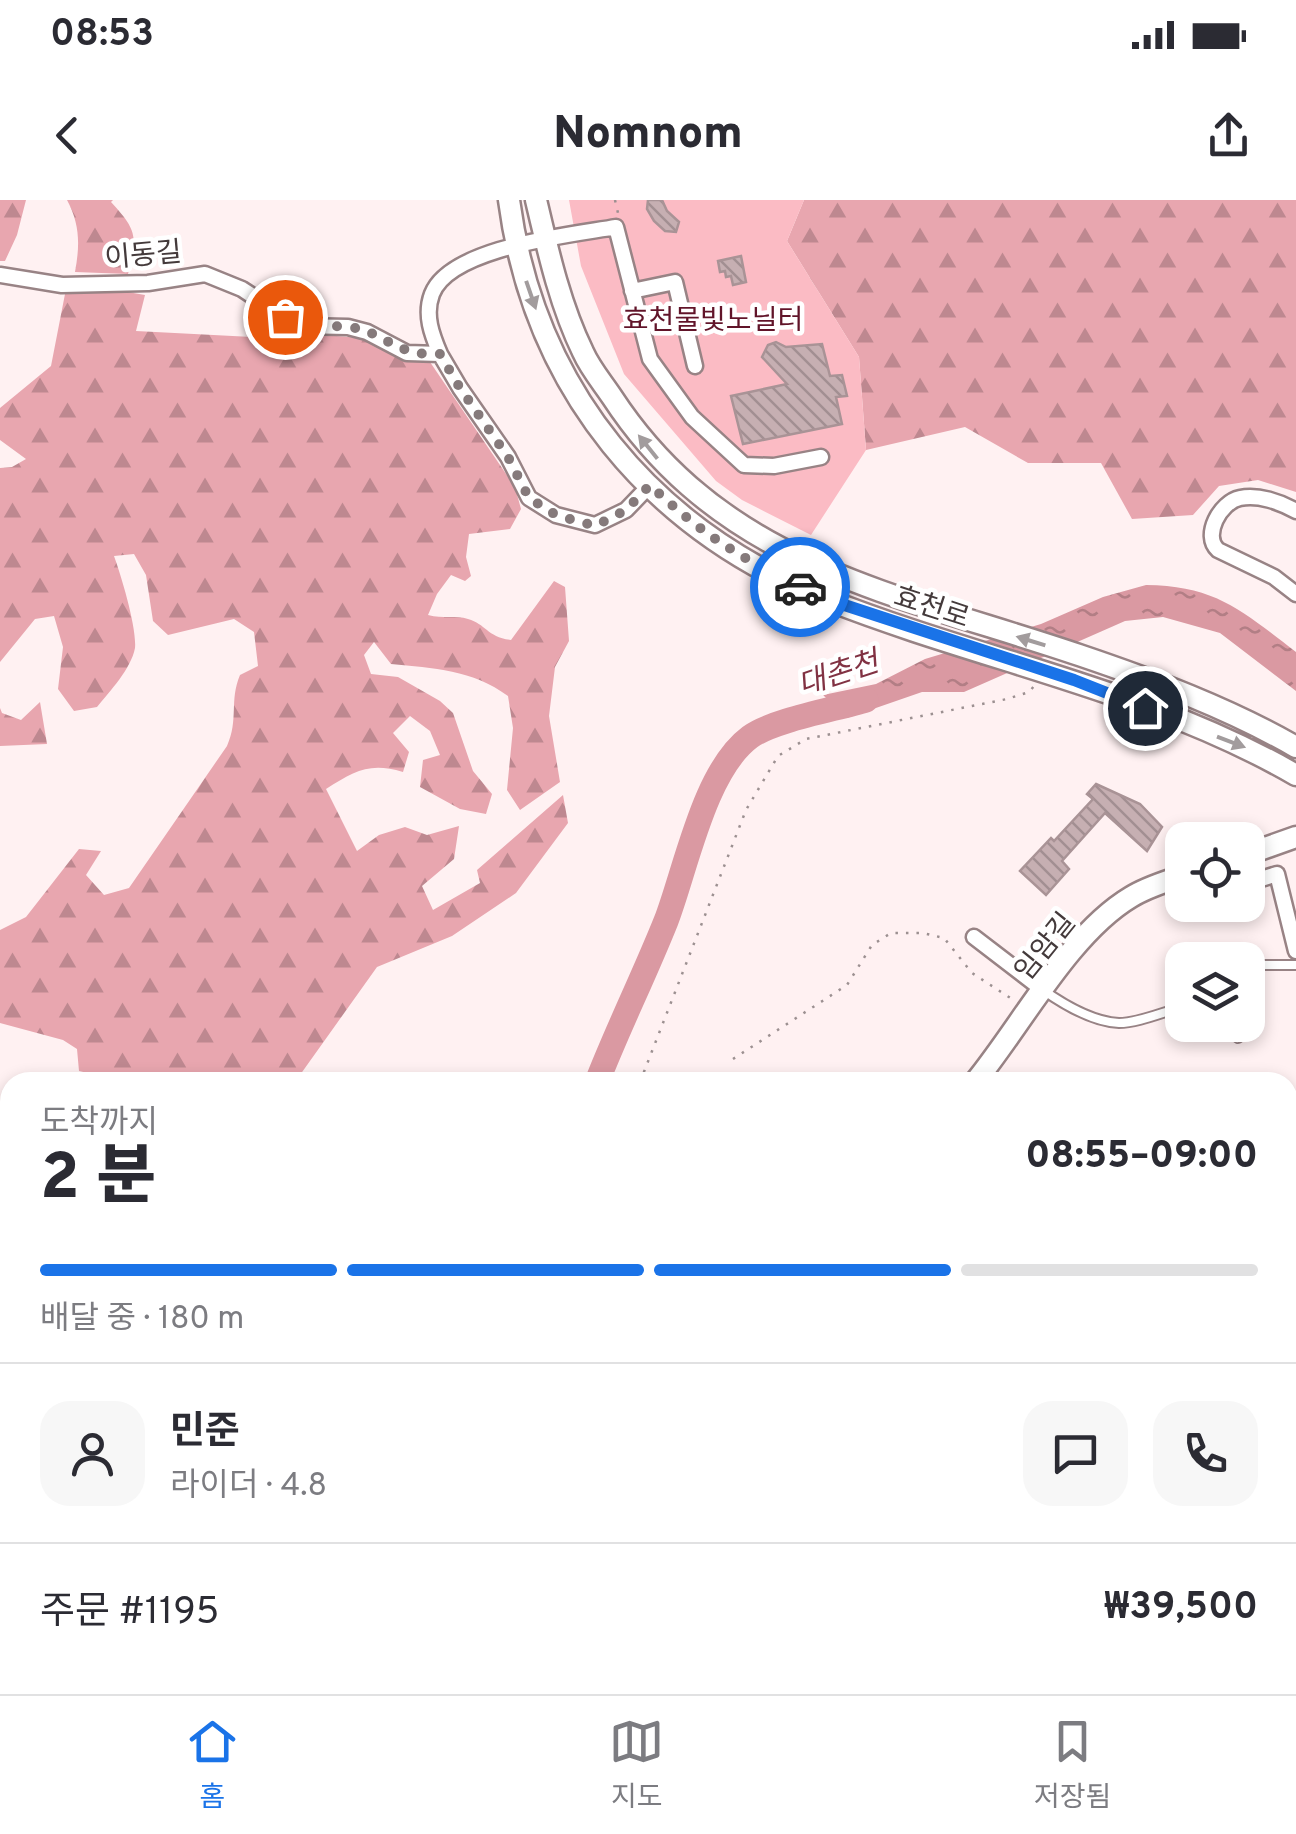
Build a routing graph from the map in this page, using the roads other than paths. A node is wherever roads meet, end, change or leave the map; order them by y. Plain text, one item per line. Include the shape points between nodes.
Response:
1 (509, 200) edge
2 (536, 200) edge
3 (545, 240) junction
4 (516, 248) junction
5 (0, 275) edge
6 (632, 291) junction
7 (440, 354) junction
8 (695, 366) dead end
9 (821, 457) dead end
10 (650, 485) junction
11 (1296, 511) edge
12 (1296, 594) edge
13 (1296, 747) edge
14 (1296, 775) edge
15 (1296, 838) edge
16 (1265, 848) edge
17 (1265, 878) edge
18 (1165, 882) edge
19 (974, 937) dead end
20 (1296, 951) edge
21 (1265, 965) edge
22 (1296, 966) edge
23 (1044, 990) junction
24 (1165, 1012) edge
25 (982, 1072) edge

1 - 4 main road, 효천로
2 - 3 main road, 효천로
3 - 4 street
3 - 6 street via 616,226
13 -> 3 main road, 효천로 via 1221,709 1081,656 872,590 793,555 704,500 626,419 585,357
4 - 7 street via 472,259 442,278 428,312
4 -> 10 main road, 효천로 via 557,365 614,448
5 - 7 street, 이동길 via 62,286 148,284 204,274 242,289 298,326 348,327 407,353
6 - 8 street via 674,282
6 - 9 street via 656,370 734,459 764,467
7 - 10 street via 529,498 543,507 595,526 626,510
10 -> 14 main road, 효천로 via 692,526 826,599 1042,670 1252,750
11 - 12 street via 1240,498 1223,507 1210,537 1218,550
15 - 16 main road
17 - 20 street via 1277,874
18 - 23 main road, 임암길 via 1104,917
19 - 23 street
21 - 22 lane
23 - 24 lane via 1123,1023
23 - 25 main road, 임암길

